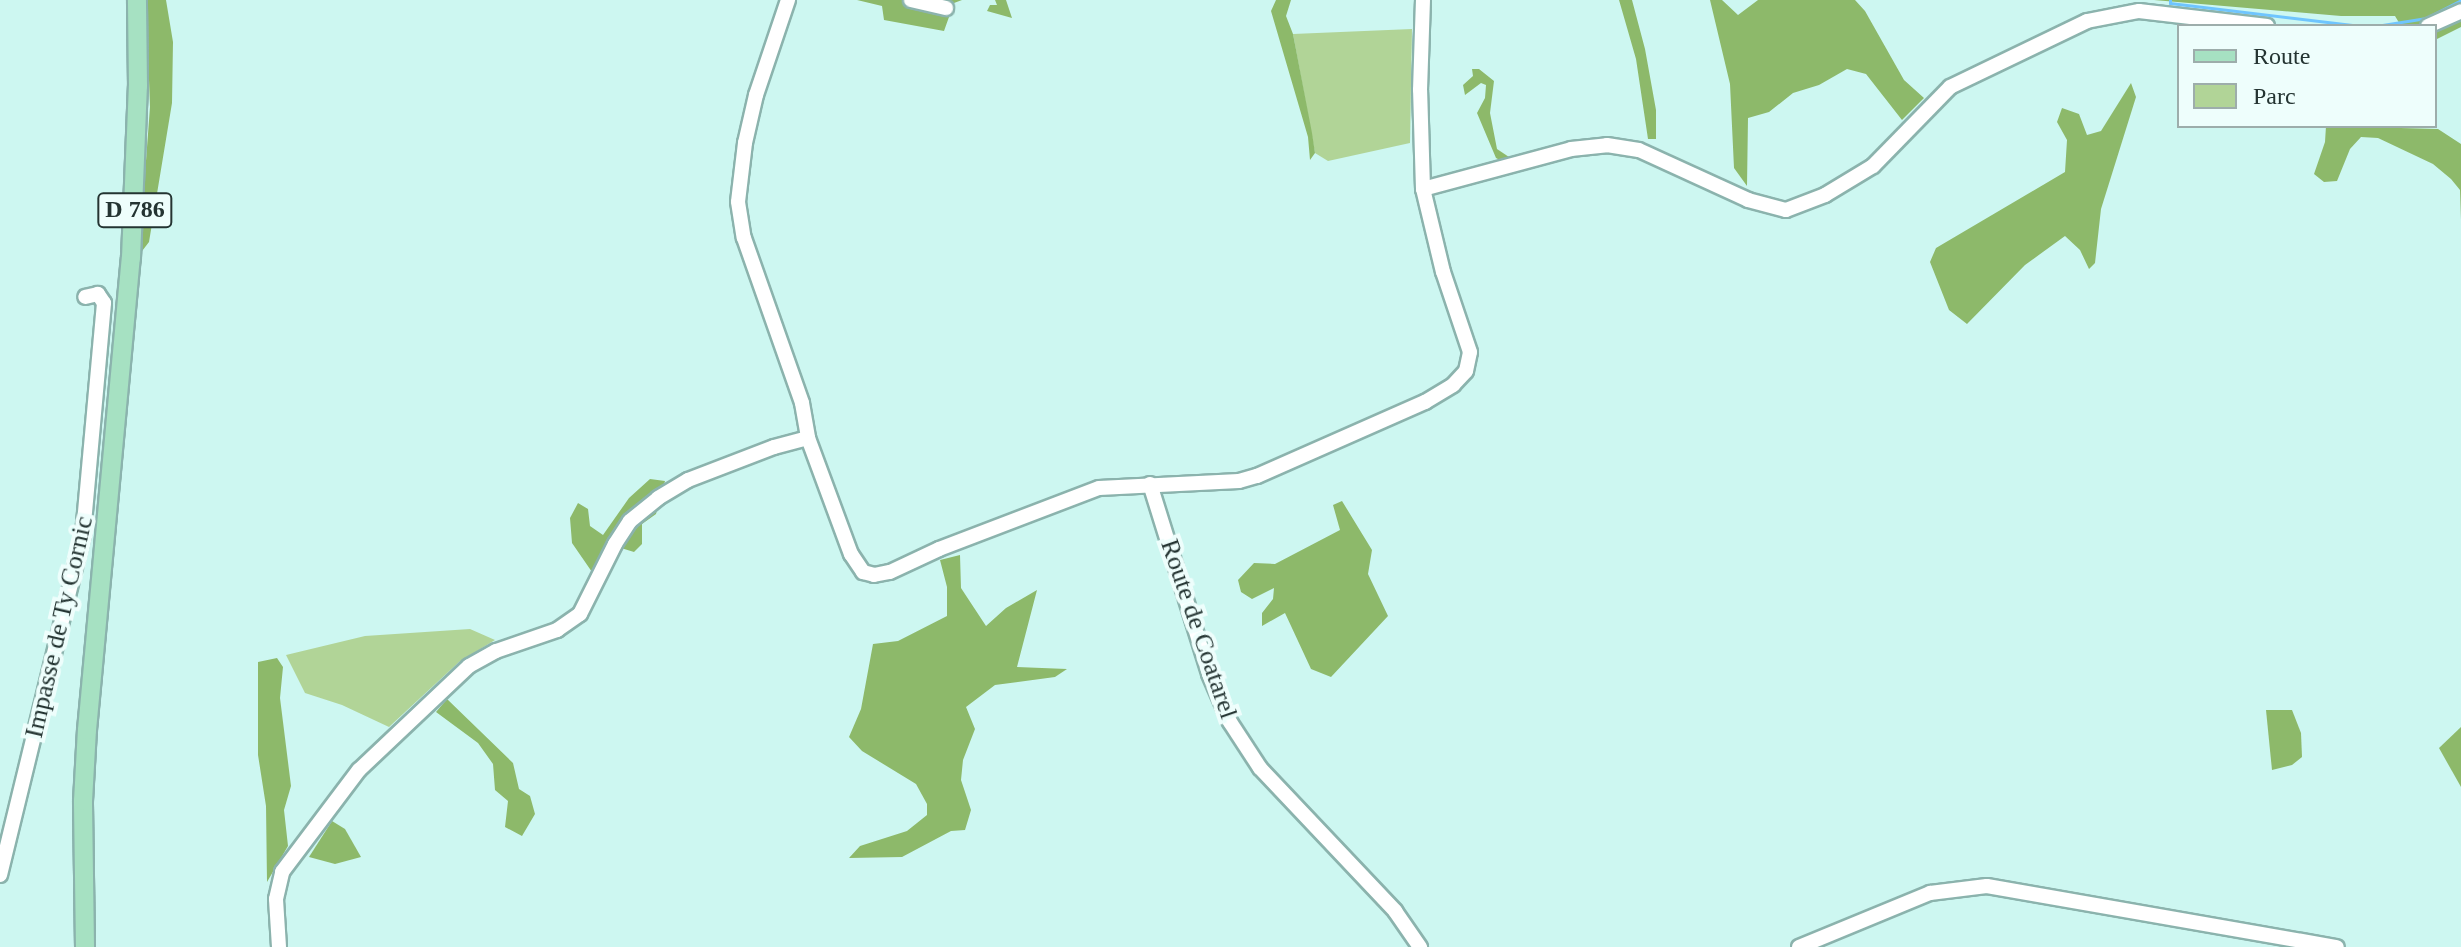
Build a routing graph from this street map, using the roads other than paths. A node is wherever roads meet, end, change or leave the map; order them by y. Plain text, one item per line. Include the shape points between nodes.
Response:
1 (137, 0) edge
2 (788, 0) edge
3 (911, 0) edge
4 (1423, 0) edge
5 (946, 8) dead end
6 (2461, 11) edge
7 (2250, 24) edge
8 (2432, 24) edge
9 (1423, 189) junction
10 (85, 297) dead end
11 (808, 438) junction
12 (1150, 484) junction
13 (0, 816) edge
14 (12, 826) junction
15 (0, 875) edge
16 (85, 947) edge
17 (279, 947) edge
18 (1420, 947) edge
19 (1799, 947) edge
20 (2337, 947) edge

1 - 16 main road, D 786 via 131,258 83,801
2 - 11 street via 756,95 738,202 744,238 802,403
3 - 5 street
4 - 9 street
6 - 8 street
7 - 9 street via 2139,11 2087,21 1950,87 1883,159 1825,195 1786,210 1748,200 1639,150 1607,145 1571,149
9 - 12 street via 1470,352 1460,379 1425,402 1273,471 1239,481
10 - 14 street, Impasse de Ty Cornic via 98,294 104,314 83,534
11 - 12 street via 851,554 863,572 874,575 1099,488
11 - 17 street via 729,463 658,498 622,533 580,614 557,630 469,666 387,743 338,796 282,872 276,899
12 - 18 street, Route de Coatarel via 1209,674 1230,722 1260,768 1395,911
13 - 14 street
14 - 15 street, Impasse de Ty Cornic
19 - 20 street via 1930,893 1987,886

